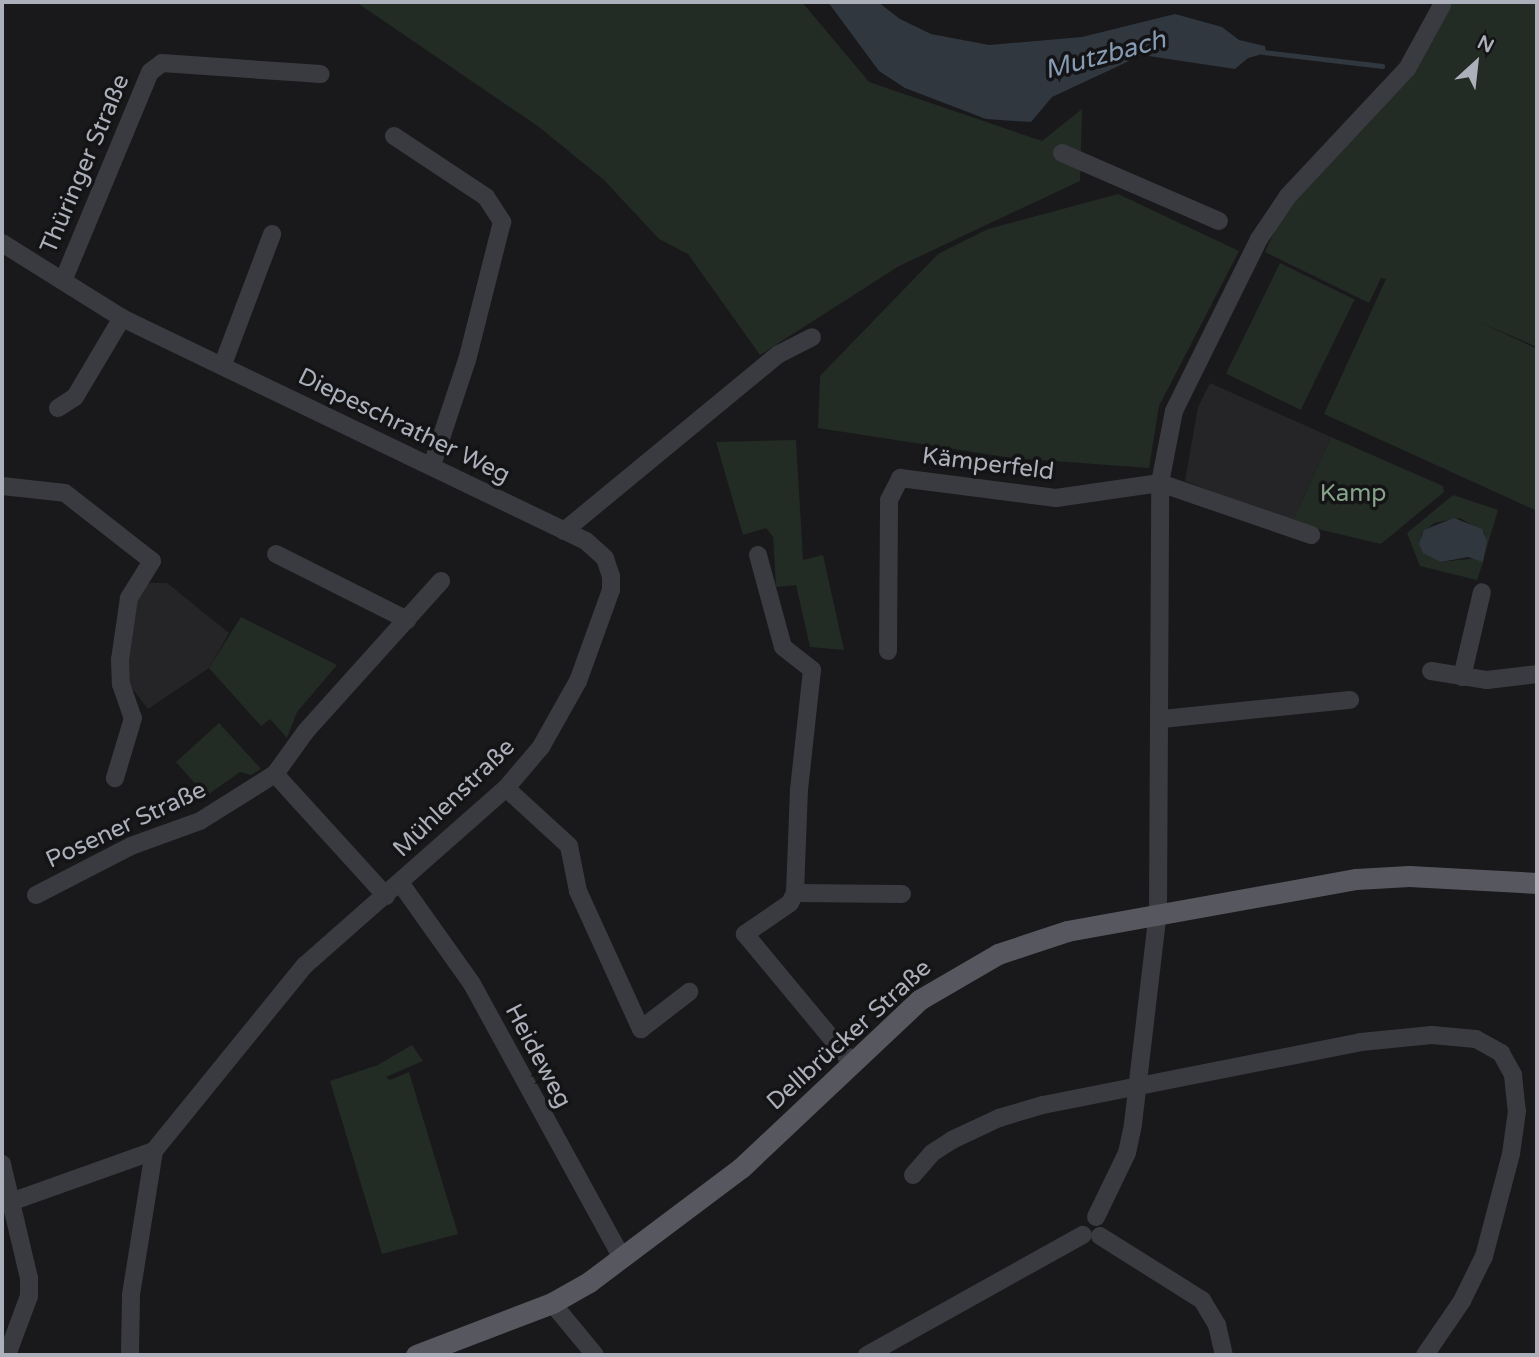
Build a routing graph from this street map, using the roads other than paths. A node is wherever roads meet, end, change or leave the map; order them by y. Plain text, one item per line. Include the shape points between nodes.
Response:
1 (1442, 5) dead end
2 (321, 74) dead end
3 (394, 136) dead end
4 (1062, 153) dead end
5 (1219, 221) dead end
6 (272, 234) dead end
7 (2, 243) edge
8 (63, 281) junction
9 (121, 318) junction
10 (812, 337) dead end
11 (223, 364) junction
12 (58, 408) dead end
13 (432, 465) junction
14 (1160, 482) junction
15 (2, 486) edge
16 (564, 531) junction
17 (1311, 536) dead end
18 (276, 554) dead end
19 (758, 555) dead end
20 (441, 581) dead end
21 (1482, 592) dead end
22 (407, 620) junction
23 (888, 650) dead end
24 (1432, 671) dead end
25 (1537, 674) edge
26 (1462, 677) junction
27 (1350, 700) dead end
28 (1162, 719) junction
29 (275, 774) junction
30 (115, 778) dead end
31 (506, 788) junction
32 (1537, 883) edge
33 (401, 884) junction
34 (795, 893) junction
35 (902, 894) dead end
36 (36, 895) dead end
37 (386, 896) junction
38 (1158, 912) junction
39 (689, 992) dead end
40 (853, 1065) junction
41 (1135, 1084) junction
42 (154, 1151) junction
43 (2, 1164) edge
44 (913, 1175) dead end
45 (8, 1204) edge
46 (1092, 1235) junction
47 (622, 1258) junction
48 (552, 1303) junction
49 (7, 1355) edge
50 (130, 1355) edge
51 (416, 1355) edge
52 (595, 1355) edge
53 (867, 1355) edge
54 (1224, 1355) edge
55 (1425, 1355) edge

1 - 14 street via 1407,69 1288,196 1259,239 1174,411
2 - 8 street, Thüringer Straße via 162,64 150,72
3 - 13 street via 486,197 502,222 467,360
4 - 5 street
6 - 11 street
7 - 8 street, Diepeschrather Weg
8 - 9 street, Diepeschrather Weg
9 - 11 street, Diepeschrather Weg
9 - 12 street via 75,397
10 - 16 street via 779,354
11 - 13 street, Diepeschrather Weg
13 - 16 street, Diepeschrather Weg
14 - 17 street
14 - 23 street, Kämperfeld via 1056,498 900,478 889,500
14 - 28 street
15 - 30 street via 65,493 152,561 129,598 120,660 121,684 132,718
16 - 31 street, Mühlenstraße via 586,541 605,558 611,590 578,681 541,747
18 - 22 street
19 - 34 street via 783,647 812,670
20 - 22 street
21 - 26 street
22 - 29 street via 306,731
24 - 26 street
25 - 26 street via 1487,680
27 - 28 street
28 - 38 street
29 - 36 street, Posener Straße via 200,821 131,846
29 - 37 street
31 - 33 street, Mühlenstraße
31 - 39 street via 569,846 578,891 641,1029
32 - 38 main road, Dellbrücker Straße via 1409,876 1356,879
33 - 37 street, Mühlenstraße
33 - 47 street, Heideweg via 472,984
34 - 35 street
34 - 40 street via 790,903 745,934
37 - 42 street, Mühlenstraße via 305,965
38 - 40 main road, Dellbrücker Straße via 1067,931 989,958 919,1000
38 - 41 street
40 - 47 main road, Dellbrücker Straße via 741,1168
41 - 44 street via 999,1118 932,1153
41 - 46 street via 1127,1153 1096,1217 1082,1221
41 - 55 street via 1373,1040 1461,1037 1489,1044 1501,1053 1517,1092 1506,1175 1480,1265
42 - 45 street
42 - 50 street, Mühlenstraße via 131,1295
43 - 45 street
45 - 49 street via 29,1296
46 - 53 street
46 - 54 street via 1202,1300 1217,1325
47 - 48 main road, Dellbrücker Straße
48 - 51 main road, Dellbrücker Straße
48 - 52 street

